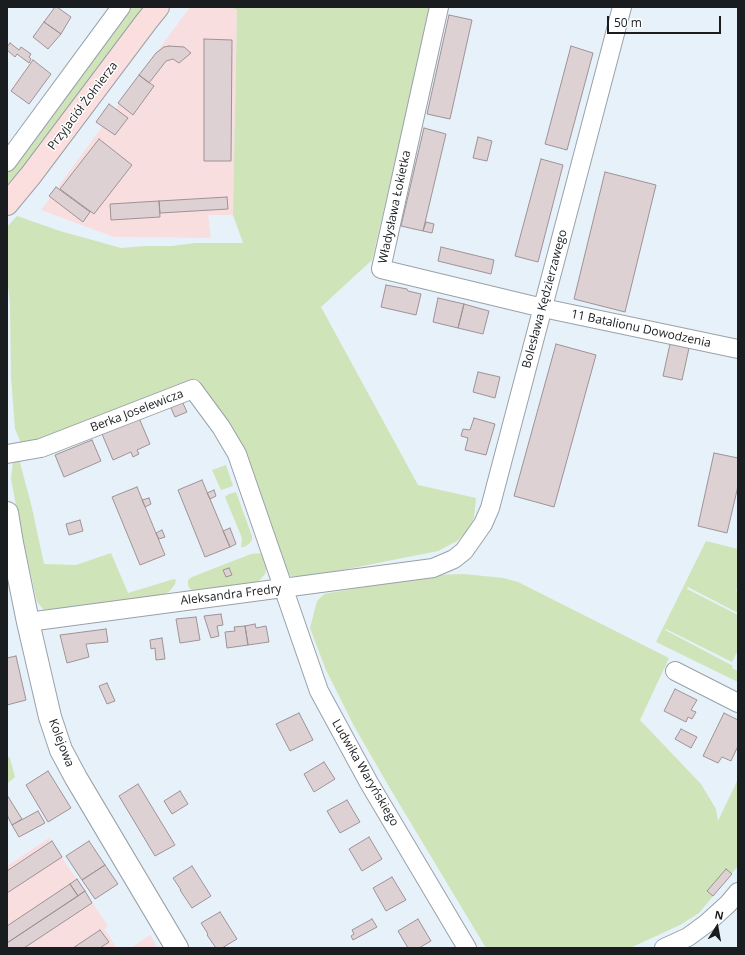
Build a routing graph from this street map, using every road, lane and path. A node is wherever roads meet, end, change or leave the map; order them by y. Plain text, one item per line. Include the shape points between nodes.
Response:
1 (121, 7) edge
2 (158, 7) edge
3 (439, 7) edge
4 (622, 7) edge
5 (7, 162) edge
6 (7, 204) edge
7 (543, 308) junction
8 (738, 349) edge
9 (7, 454) edge
10 (7, 513) edge
11 (433, 568) joint
12 (283, 589) junction
13 (28, 622) junction
14 (675, 671) dead end
15 (738, 703) edge
16 (738, 892) edge
17 (688, 943) edge
18 (177, 948) edge
19 (467, 948) edge
20 (664, 948) edge

1 - 5 street
2 - 6 main road, Przyjaciół Żołnierza
3 - 7 street, Władysława Łokietka via 380,269
4 - 7 street, Bolesława Kędzierzawego
7 - 8 street, 11 Batalionu Dowodzenia
7 - 11 street, Bolesława Kędzierzawego via 490,508 483,524 464,551 454,559
9 - 12 street, Berka Joselewicza via 41,448 192,389 221,427 237,454
10 - 13 street, Kolejowa
11 - 12 street, Aleksandra Fredry
12 - 13 street, Aleksandra Fredry
12 - 19 street, Ludwika Waryńskiego via 319,690 328,708 369,783
13 - 18 street, Kolejowa via 50,717 61,750
14 - 15 street
16 - 17 street
17 - 20 street

